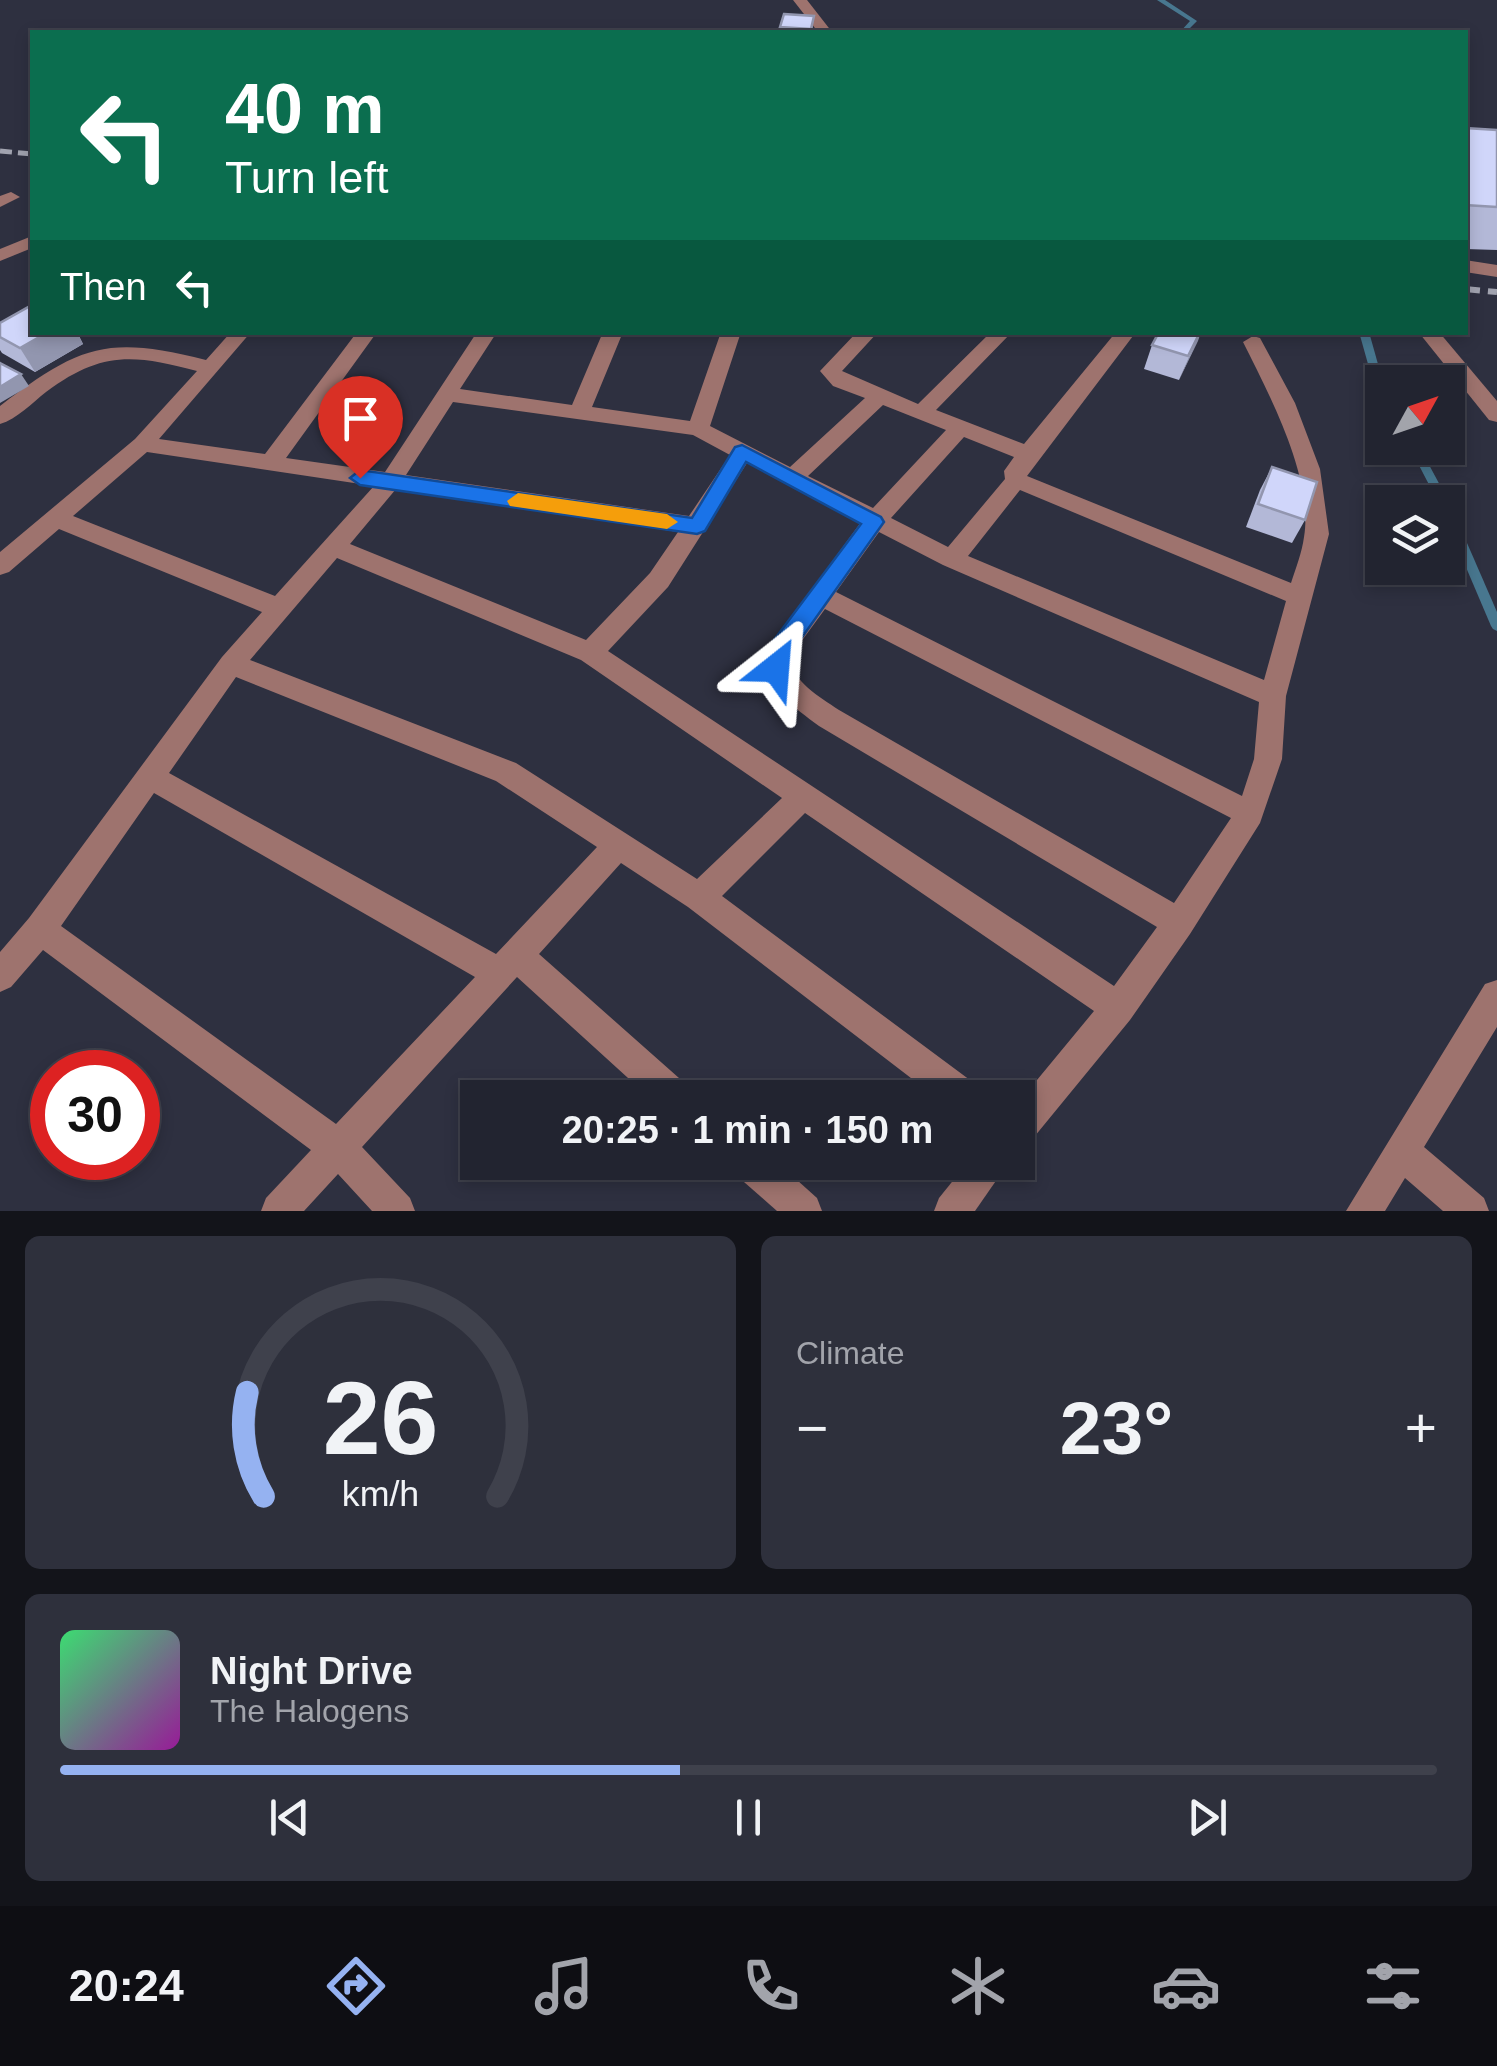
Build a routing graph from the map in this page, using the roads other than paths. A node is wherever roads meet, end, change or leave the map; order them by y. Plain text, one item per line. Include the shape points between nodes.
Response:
1 (800, 0) edge
2 (824, 30) edge
3 (30, 242) edge
4 (0, 256) edge
5 (1468, 267) edge
6 (1497, 272) edge
7 (239, 335) edge
8 (366, 335) edge
9 (485, 335) edge
10 (611, 335) edge
11 (730, 335) edge
12 (866, 335) edge
13 (999, 335) edge
14 (1125, 335) edge
15 (1431, 335) edge
16 (1253, 342) dead end
17 (211, 368) junction
18 (446, 394) junction
19 (880, 396) junction
20 (580, 410) junction
21 (1495, 411) edge
22 (921, 412) junction
23 (0, 416) edge
24 (960, 428) junction
25 (698, 429) junction
26 (143, 444) junction
27 (742, 452) junction
28 (1028, 454) junction
29 (270, 463) junction
30 (793, 477) junction
31 (1016, 480) junction
32 (390, 482) junction
33 (58, 520) junction
34 (874, 522) junction
35 (697, 526) junction
36 (336, 548) junction
37 (952, 558) junction
38 (0, 566) edge
39 (820, 595) junction
40 (1301, 597) junction
41 (281, 609) junction
42 (590, 653) junction
43 (231, 664) junction
44 (1273, 696) junction
45 (150, 777) junction
46 (804, 795) junction
47 (1250, 814) junction
48 (619, 845) junction
49 (699, 896) junction
50 (1179, 923) junction
51 (40, 929) junction
52 (508, 964) junction
53 (0, 976) edge
54 (1497, 996) edge
55 (1118, 1008) junction
56 (653, 1080) edge
57 (942, 1080) edge
58 (1035, 1109) edge
59 (336, 1148) junction
60 (1401, 1151) junction
61 (770, 1180) edge
62 (977, 1180) edge
63 (279, 1211) edge
64 (397, 1211) edge
65 (804, 1211) edge
66 (952, 1211) edge
67 (1364, 1211) edge
68 (1472, 1211) edge

1 - 2 street
3 - 4 street
5 - 6 street
7 - 17 street
8 - 29 street
9 - 18 street
10 - 20 street
11 - 25 street
12 - 19 street via 830,371
13 - 22 street
14 - 28 street
15 - 21 street
16 - 40 street via 1309,469 1317,534
17 - 23 street via 126,350 94,357
17 - 26 street
18 - 20 street
18 - 32 street
19 - 22 street
19 - 30 street
20 - 25 street
22 - 24 street
24 - 28 street
24 - 34 street
25 - 27 street
26 - 29 street
26 - 33 street
27 - 30 street
27 - 35 street
28 - 31 street via 1015,470
29 - 32 street
30 - 34 street
31 - 37 street
31 - 40 street
32 - 35 street
32 - 36 street
33 - 38 street
33 - 41 street
34 - 37 street
34 - 39 street
35 - 42 street via 659,580
36 - 41 street
36 - 42 street
37 - 44 street
39 - 47 street
39 - 50 street via 777,655 776,668 790,688 829,718
40 - 44 street
41 - 43 street
42 - 46 street
43 - 45 street
43 - 48 street via 506,772
44 - 47 street via 1268,759
45 - 51 street
45 - 52 street
46 - 49 street
46 - 55 street
47 - 50 street
48 - 49 street
48 - 52 street
49 - 57 street
50 - 55 street
51 - 53 street
51 - 59 street
52 - 56 street
52 - 59 street
54 - 60 street
55 - 58 street
59 - 63 street
59 - 64 street
60 - 67 street
60 - 68 street
61 - 65 street
62 - 66 street

